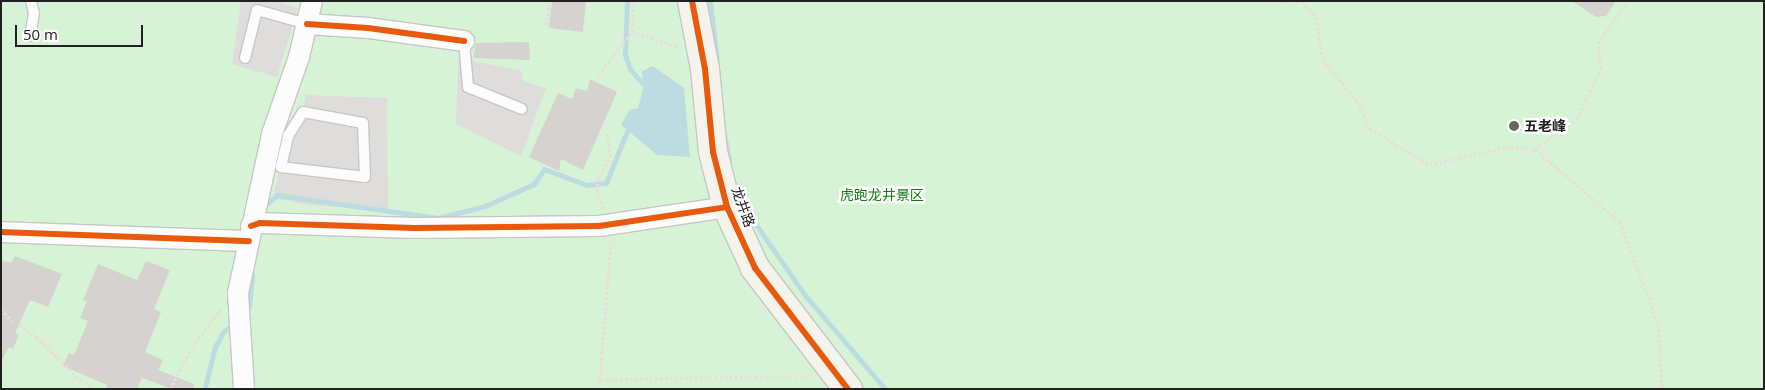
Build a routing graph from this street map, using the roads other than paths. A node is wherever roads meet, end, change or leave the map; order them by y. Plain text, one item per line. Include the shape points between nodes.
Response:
1 (31, 1) edge
2 (312, 1) edge
3 (692, 1) edge
4 (307, 24) junction
5 (30, 36) dead end
6 (464, 41) joint
7 (245, 58) dead end
8 (522, 110) dead end
9 (280, 135) junction
10 (727, 207) junction
11 (257, 228) junction
12 (1, 232) edge
13 (844, 382) edge
14 (244, 389) edge

1 - 5 lane via 34,13
2 - 4 street
3 - 10 street, 龙井路 via 713,152
4 - 6 street via 368,28
4 - 7 lane via 257,10
4 - 9 street
6 - 8 lane via 468,87
9 - 9 lane via 281,167 365,178 363,123 302,112
9 - 11 street
10 - 11 street via 611,224
10 - 13 street, 龙井路 via 755,268
11 - 12 street
11 - 14 street via 239,311

